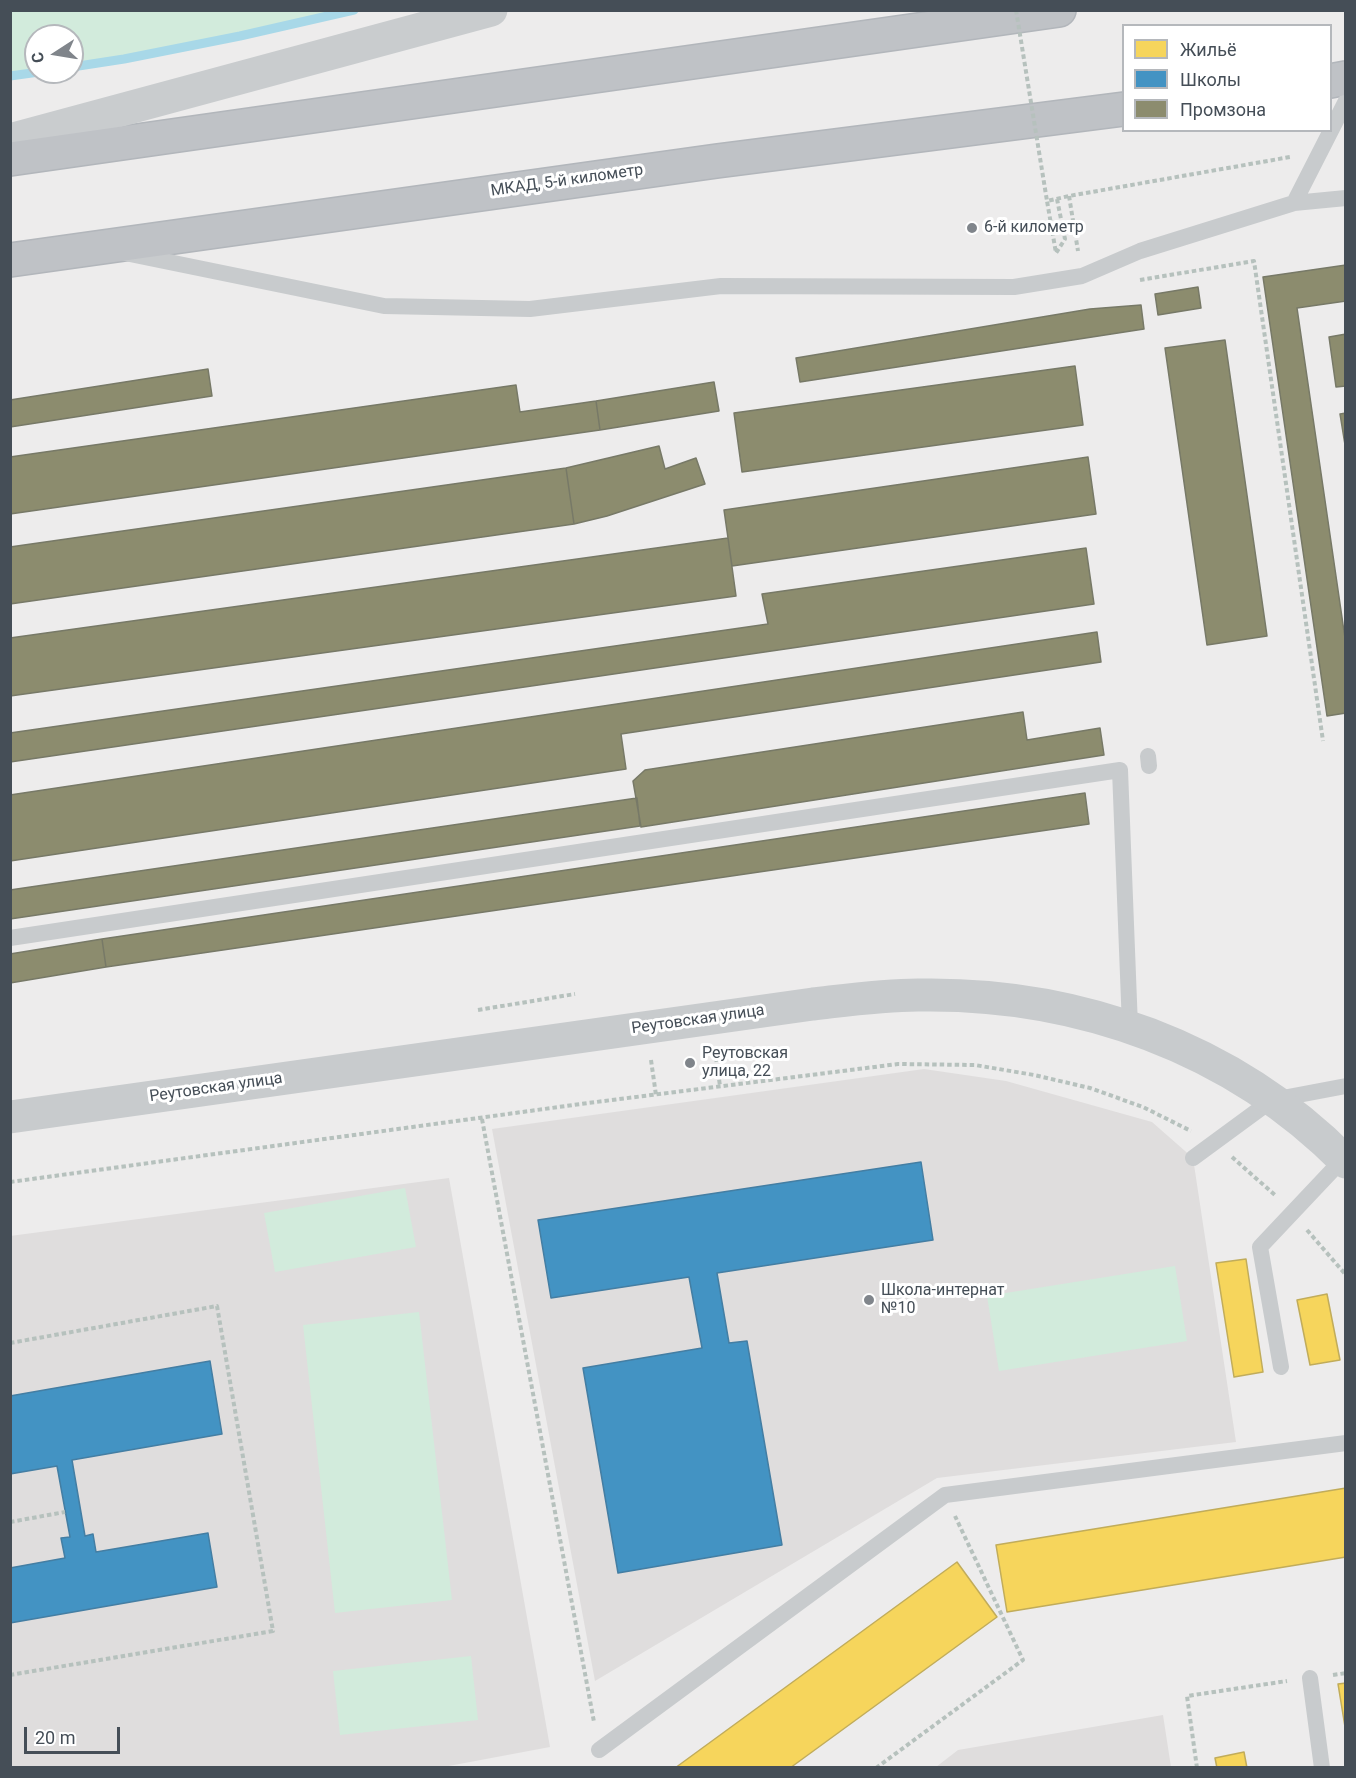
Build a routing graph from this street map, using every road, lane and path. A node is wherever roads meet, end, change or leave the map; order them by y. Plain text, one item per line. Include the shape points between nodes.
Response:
1 (491, 10) edge
2 (1017, 10) edge
3 (1059, 10) edge
4 (1346, 101) edge
5 (1122, 109) edge
6 (1332, 128) edge
7 (1330, 132) edge
8 (10, 140) edge
9 (1320, 151) junction
10 (10, 159) edge
11 (1069, 196) junction
12 (1346, 198) edge
13 (1057, 199) junction
14 (1047, 201) junction
15 (1294, 203) junction
16 (97, 248) junction
17 (10, 260) edge
18 (1082, 276) junction
19 (1138, 280) dead end
20 (1323, 741) dead end
21 (10, 938) edge
22 (574, 994) dead end
23 (478, 1010) dead end
24 (1130, 1027) junction
25 (1346, 1086) edge
26 (1272, 1100) junction
27 (10, 1117) edge
28 (482, 1119) junction
29 (1214, 1143) junction
30 (1193, 1158) dead end
31 (1344, 1160) edge
32 (10, 1182) edge
33 (1292, 1212) junction
34 (1346, 1275) edge
35 (10, 1343) edge
36 (1281, 1367) dead end
37 (1346, 1443) edge
38 (945, 1496) junction
39 (65, 1512) dead end
40 (10, 1522) edge
41 (1346, 1673) edge
42 (10, 1675) edge
43 (1310, 1678) junction
44 (599, 1750) joint
45 (876, 1767) edge
46 (1197, 1767) edge
47 (1322, 1767) edge

1 - 8 main road
2 - 14 path, bridge
3 - 10 highway
4 - 6 lane
5 - 16 highway, МКАД, 5-й километр via 693,164
7 - 9 lane
9 - 11 path
9 - 15 lane
11 - 13 path
11 - 18 path
12 - 15 lane
13 - 14 path
13 - 14 path via 1065,239 1056,253
15 - 18 lane via 1140,251
16 - 17 highway, МКАД, 5-й километр
16 - 18 lane via 384,306 530,309 721,286 1014,287
19 - 20 path via 1254,261
21 - 24 lane via 1120,770
22 - 23 path
24 - 26 street, Реутовская улица via 1204,1057
24 - 27 street, Реутовская улица via 1013,1001 918,995 867,998
25 - 26 lane
26 - 29 lane
26 - 31 street, Реутовская улица
28 - 29 path via 898,1064 975,1065 1090,1088 1143,1107
28 - 32 path
28 - 44 path
29 - 30 lane
29 - 33 path
31 - 33 lane
33 - 34 path
33 - 36 lane via 1260,1247
35 - 42 path via 217,1306 273,1630
37 - 38 lane
38 - 44 lane
38 - 45 path via 1023,1660
39 - 40 path
41 - 43 path
43 - 46 path via 1187,1696
43 - 47 lane

